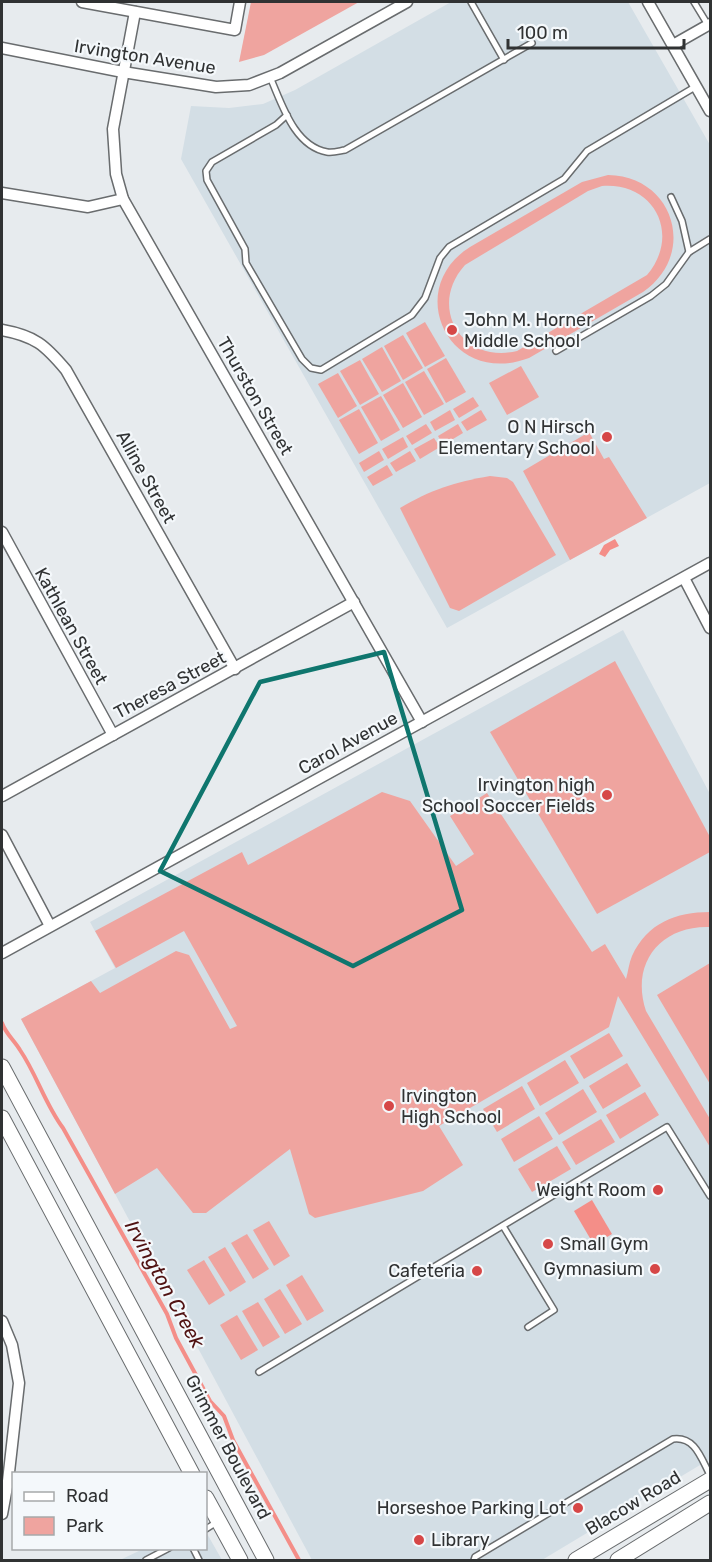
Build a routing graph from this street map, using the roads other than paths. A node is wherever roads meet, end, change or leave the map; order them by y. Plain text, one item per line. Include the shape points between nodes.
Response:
1 (82, 2) edge
2 (240, 2) edge
3 (407, 2) edge
4 (471, 2) edge
5 (648, 2) edge
6 (694, 2) edge
7 (135, 12) junction
8 (709, 25) edge
9 (532, 43) dead end
10 (673, 45) junction
11 (2, 48) edge
12 (504, 60) junction
13 (123, 72) junction
14 (270, 77) junction
15 (697, 86) junction
16 (709, 104) edge
17 (287, 116) junction
18 (2, 193) edge
19 (671, 197) dead end
20 (123, 199) junction
21 (711, 239) edge
22 (689, 252) junction
23 (2, 330) edge
24 (556, 351) dead end
25 (2, 532) edge
26 (711, 563) edge
27 (684, 578) junction
28 (354, 602) junction
29 (711, 628) edge
30 (235, 669) junction
31 (422, 722) junction
32 (112, 735) junction
33 (2, 796) edge
34 (2, 835) edge
35 (50, 926) junction
36 (2, 952) edge
37 (2, 1067) edge
38 (2, 1118) edge
39 (711, 1196) edge
40 (502, 1226) junction
41 (2, 1321) edge
42 (528, 1327) dead end
43 (259, 1372) dead end
44 (191, 1472) edge
45 (711, 1475) edge
46 (711, 1480) edge
47 (11, 1482) edge
48 (207, 1502) edge
49 (711, 1503) edge
50 (2, 1514) edge
51 (212, 1525) edge
52 (165, 1550) edge
53 (146, 1560) edge
54 (240, 1560) edge
55 (267, 1560) edge
56 (474, 1560) edge
57 (576, 1560) edge
58 (618, 1560) edge

1 - 7 street
2 - 7 street via 235,30
3 - 14 street, Irvington Avenue
4 - 12 lane
5 - 10 street
6 - 8 lane
7 - 13 street, Thurston Street
8 - 10 street
9 - 12 lane
10 - 15 street
11 - 13 street, Irvington Avenue
12 - 17 lane via 345,150 329,153 312,148
13 - 14 street, Irvington Avenue via 216,87 249,85
13 - 20 street, Thurston Street via 113,129 116,174
14 - 17 lane
15 - 16 street
15 - 17 lane via 587,151 564,179 449,247 412,315 321,370 311,368 302,359 246,263 245,249 207,180 206,171 212,162
18 - 20 street via 88,207
19 - 22 lane
20 - 28 street, Thurston Street
21 - 22 lane
22 - 24 lane via 666,284 651,296
23 - 30 street, Alline Street via 45,346 66,370
25 - 32 street, Kathlean Street
26 - 27 street, Carol Avenue
27 - 29 street
27 - 31 street, Carol Avenue
28 - 30 street, Theresa Street
28 - 31 street, Thurston Street
30 - 32 street, Theresa Street
31 - 35 street, Carol Avenue
32 - 33 street, Theresa Street
34 - 35 street
35 - 36 street, Carol Avenue
37 - 55 main road, Grimmer Boulevard
38 - 44 main road
39 - 40 lane via 667,1127
40 - 42 lane via 554,1310
40 - 43 lane
41 - 47 street via 12,1345 19,1383
45 - 56 lane via 691,1442 673,1439
46 - 57 main road, Blacow Road
47 - 50 street
48 - 51 main road
49 - 58 main road
51 - 54 main road
52 - 53 lane

